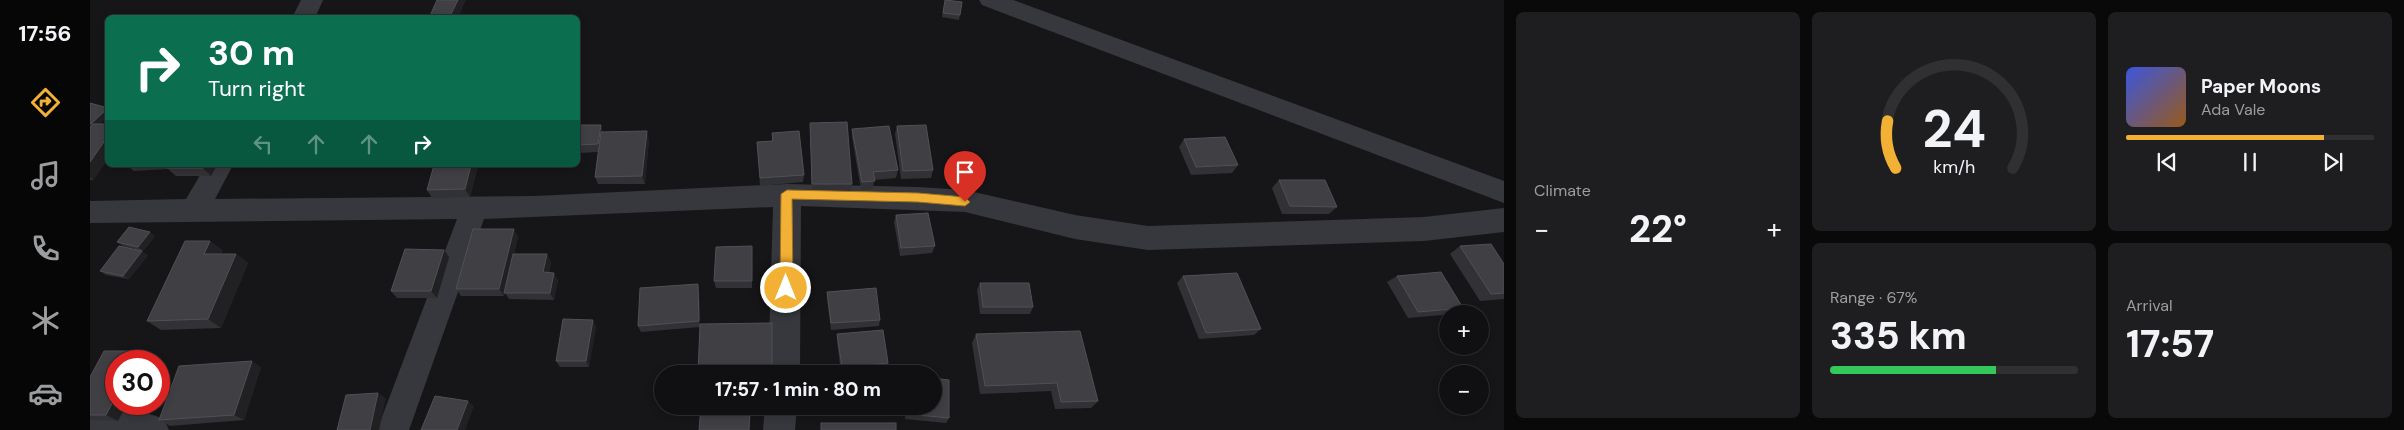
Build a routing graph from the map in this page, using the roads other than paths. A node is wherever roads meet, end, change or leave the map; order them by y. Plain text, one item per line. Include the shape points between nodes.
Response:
1 (312, 0) edge
2 (990, 0) edge
3 (304, 15) edge
4 (219, 167) edge
5 (1504, 192) edge
6 (787, 194) junction
7 (475, 207) junction
8 (194, 211) junction
9 (90, 212) edge
10 (1504, 220) edge
11 (785, 365) edge
12 (781, 415) edge
13 (90, 425) edge
14 (153, 430) edge
15 (393, 430) edge
16 (780, 430) edge

1 - 3 street
2 - 5 street
4 - 8 street
6 - 7 street
6 - 10 street via 965,202 1075,227 1148,238 1424,229
6 - 11 street
7 - 8 street
7 - 15 street
8 - 9 street
12 - 16 street
13 - 14 street via 123,425

